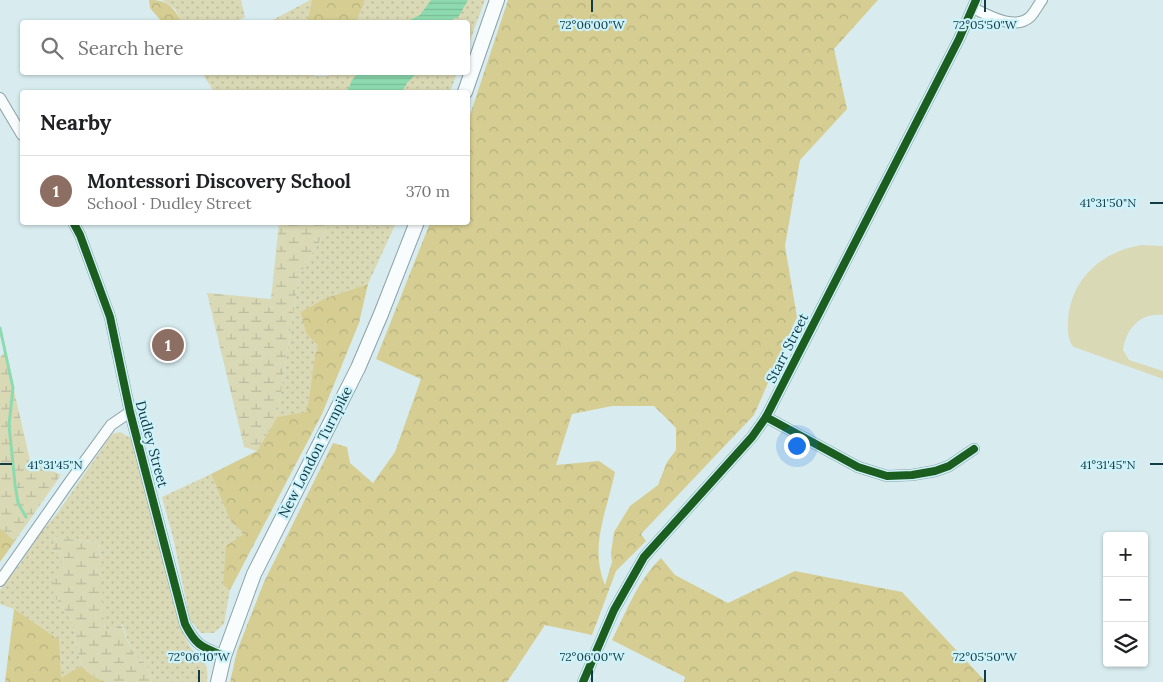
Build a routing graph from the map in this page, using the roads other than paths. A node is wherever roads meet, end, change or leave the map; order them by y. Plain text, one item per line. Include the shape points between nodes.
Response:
1 (497, 0) edge
2 (1042, 0) edge
3 (974, 4) edge
4 (466, 90) edge
5 (0, 98) edge
6 (20, 132) edge
7 (75, 225) edge
8 (415, 225) edge
9 (130, 412) junction
10 (766, 417) junction
11 (974, 449) dead end
12 (0, 581) edge
13 (224, 656) junction
14 (218, 682) edge
15 (583, 682) edge

1 - 4 main road
2 - 3 street via 1030,17 1016,22 998,19
3 - 10 street, Starr Street via 912,133
5 - 6 street
7 - 9 street, Dudley Street via 110,317
8 - 13 main road, New London Turnpike via 358,368 254,574
9 - 12 street via 111,425
9 - 13 street, Dudley Street via 185,624 194,640
10 - 11 street via 858,467 886,476 935,471 949,466
10 - 15 street, Starr Street via 752,437 644,557 614,610
13 - 14 main road, New London Turnpike

